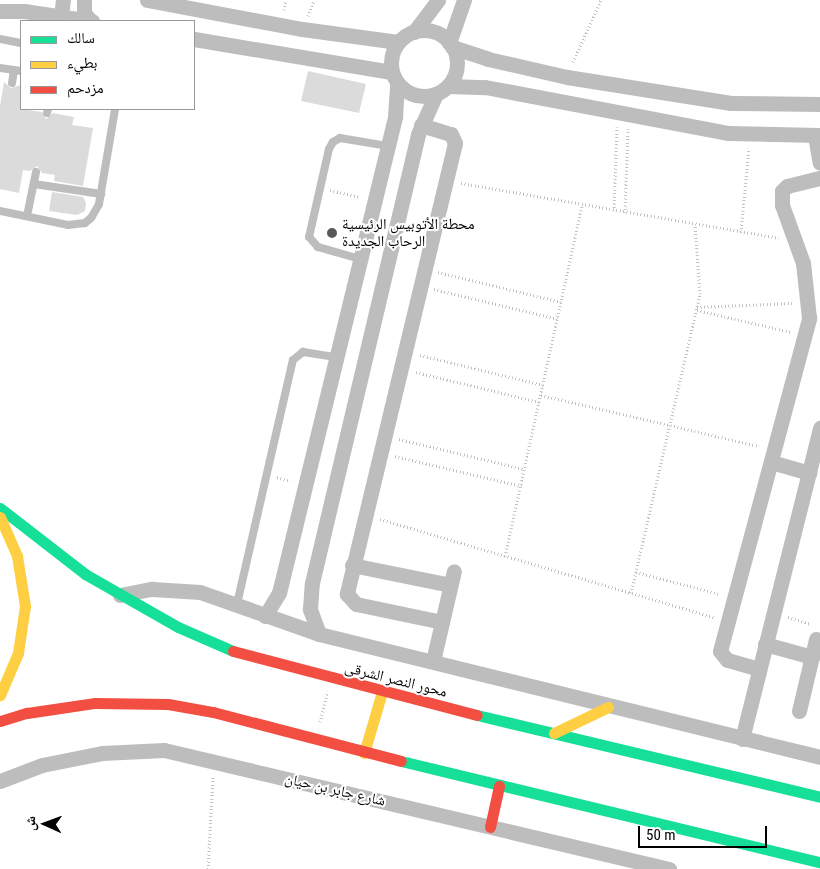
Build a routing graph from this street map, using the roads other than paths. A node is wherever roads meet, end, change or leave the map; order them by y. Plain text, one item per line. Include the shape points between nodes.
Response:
1 (63, 0) edge
2 (84, 0) edge
3 (148, 0) edge
4 (438, 0) edge
5 (464, 0) edge
6 (0, 11) edge
7 (61, 16) junction
8 (85, 20) edge
9 (90, 20) edge
10 (414, 32) junction
11 (0, 39) edge
12 (195, 39) edge
13 (398, 42) junction
14 (20, 43) edge
15 (451, 45) junction
16 (0, 68) edge
17 (18, 70) edge
18 (394, 78) junction
19 (12, 84) dead end
20 (442, 90) junction
21 (820, 104) edge
22 (115, 110) edge
23 (421, 125) junction
24 (817, 135) edge
25 (388, 146) junction
26 (820, 163) edge
27 (36, 172) dead end
28 (820, 178) edge
29 (34, 184) junction
30 (101, 194) junction
31 (0, 210) edge
32 (27, 216) junction
33 (360, 259) junction
34 (336, 357) junction
35 (820, 428) edge
36 (773, 456) junction
37 (809, 473) junction
38 (0, 508) edge
39 (0, 517) edge
40 (352, 565) junction
41 (120, 595) junction
42 (237, 604) junction
43 (266, 616) junction
44 (442, 622) junction
45 (818, 633) edge
46 (319, 634) junction
47 (765, 644) junction
48 (812, 657) junction
49 (433, 661) junction
50 (759, 669) junction
51 (382, 692) junction
52 (0, 695) edge
53 (608, 707) junction
54 (799, 711) dead end
55 (0, 721) edge
56 (554, 733) junction
57 (742, 738) junction
58 (364, 753) junction
59 (820, 757) edge
60 (0, 781) edge
61 (499, 786) junction
62 (820, 797) edge
63 (490, 827) junction
64 (820, 862) edge
65 (669, 869) edge

1 - 7 street
2 - 9 street via 84,13
3 - 13 street via 302,30
4 - 10 street
5 - 15 street
6 - 7 street
7 - 8 street
10 - 13 street
10 - 15 street via 433,32
11 - 14 lane
12 - 18 street
13 - 18 street via 391,56
15 - 20 street via 456,71
15 - 21 street via 488,59 567,77 731,103
16 - 17 lane
17 - 19 lane
18 - 20 street via 411,94
18 - 25 street via 397,106
20 - 23 street
20 - 24 street via 484,87 623,115 751,134
22 - 30 lane
23 - 40 street via 451,134 455,139
23 - 46 street via 311,590 310,609
24 - 26 street
25 - 33 street
25 - 33 lane via 336,139 330,145 319,188 309,233 311,241 318,248
27 - 29 lane
28 - 36 street via 787,186 782,191 782,205 803,263 808,302 805,335
29 - 30 lane
29 - 32 lane
30 - 32 lane via 96,212 84,223 68,225
31 - 32 lane
33 - 34 street
34 - 42 lane via 303,352 295,357
34 - 43 street via 279,593
35 - 37 street
36 - 37 street
36 - 50 street via 720,651 722,656
37 - 47 street
38 - 41 street, محور النصر الشرقى via 85,574
39 - 52 street via 18,556 25,606 18,653
40 - 44 street via 347,594 356,604
40 - 44 street via 452,578
41 - 42 street via 152,589 176,589
41 - 51 street, محور النصر الشرقى via 227,649
42 - 43 street
43 - 46 street
44 - 49 street
45 - 48 street
46 - 49 street
47 - 48 street
47 - 50 street
48 - 54 street
49 - 53 street
50 - 57 street
51 - 56 street, محور النصر الشرقى
51 - 58 street
53 - 56 street
53 - 57 street
55 - 58 street via 27,713 95,702 168,704 213,712
56 - 62 street, محور النصر الشرقى
57 - 59 street
58 - 61 street
60 - 63 street, شارع جابر بن حيان via 42,765 102,753 164,750
61 - 63 street
61 - 64 street
63 - 65 street, شارع جابر بن حيان

